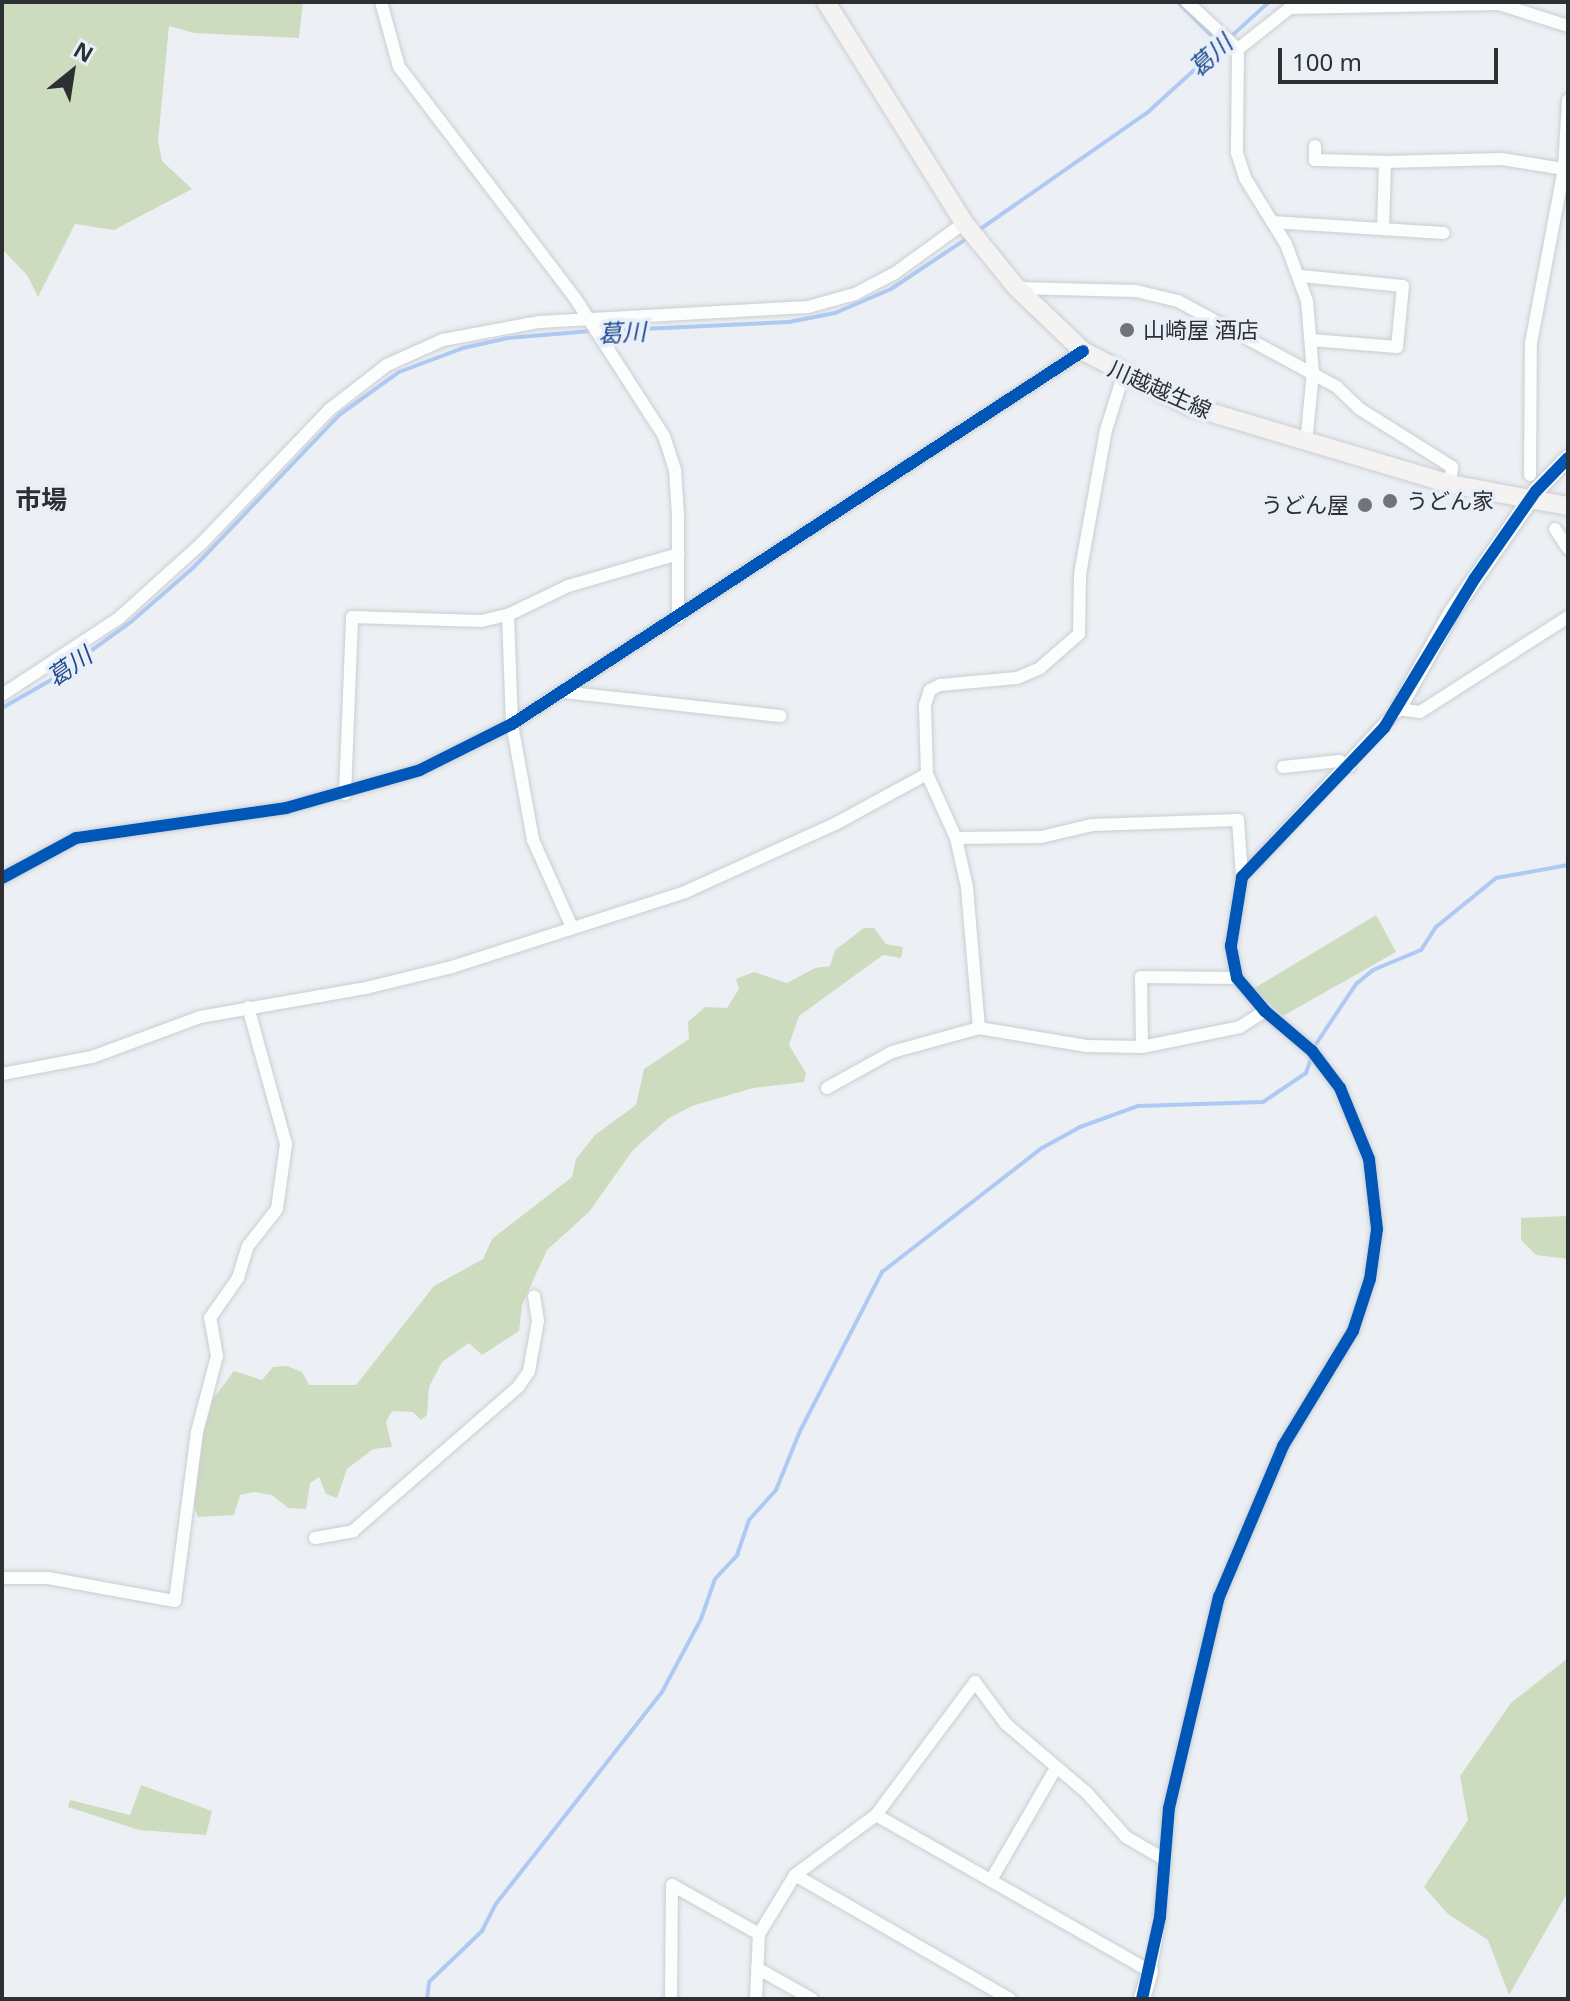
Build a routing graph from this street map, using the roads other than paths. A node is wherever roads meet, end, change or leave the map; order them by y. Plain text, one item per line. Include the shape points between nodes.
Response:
1 (381, 2) edge
2 (826, 2) edge
3 (1187, 2) edge
4 (1568, 26) edge
5 (1238, 49) junction
6 (1568, 100) edge
7 (1315, 146) dead end
8 (1385, 162) junction
9 (1564, 169) junction
10 (1562, 220) edge
11 (1272, 222) junction
12 (1383, 229) junction
13 (969, 230) junction
14 (1444, 233) dead end
15 (1301, 276) junction
16 (1017, 288) junction
17 (589, 318) junction
18 (1311, 340) junction
19 (1083, 351) junction
20 (1313, 372) junction
21 (1123, 376) junction
22 (1306, 443) junction
23 (1568, 458) edge
24 (1530, 475) dead end
25 (1450, 484) junction
26 (1528, 502) junction
27 (1568, 506) edge
28 (1555, 529) dead end
29 (1568, 548) edge
30 (678, 554) junction
31 (508, 615) junction
32 (1568, 617) edge
33 (678, 618) junction
34 (563, 692) junction
35 (2, 695) edge
36 (1398, 709) junction
37 (781, 716) dead end
38 (512, 724) junction
39 (1350, 766) junction
40 (1283, 767) dead end
41 (927, 774) junction
42 (345, 794) junction
43 (956, 838) junction
44 (1242, 877) junction
45 (2, 878) edge
46 (571, 925) junction
47 (1237, 978) junction
48 (248, 1007) junction
49 (1265, 1011) junction
50 (979, 1028) junction
51 (1142, 1047) junction
52 (2, 1074) edge
53 (827, 1088) dead end
54 (534, 1296) dead end
55 (315, 1538) dead end
56 (2, 1578) edge
57 (1056, 1768) junction
58 (876, 1815) junction
59 (1164, 1859) junction
60 (795, 1875) junction
61 (991, 1880) junction
62 (759, 1934) junction
63 (757, 1968) junction
64 (1150, 1971) junction
65 (671, 1999) edge
66 (756, 1999) edge
67 (812, 1999) edge
68 (1010, 1999) edge
69 (1142, 1999) edge

1 - 17 street via 399,67
2 - 13 main road, 川越越生線
3 - 5 street
4 - 5 street via 1499,4 1290,8
5 - 11 street via 1237,153 1245,178
6 - 9 street
7 - 8 street via 1315,160
8 - 9 street via 1502,159
8 - 12 street
9 - 10 street
10 - 24 street via 1531,343
11 - 12 street
11 - 15 street
12 - 14 street
13 - 16 main road, 川越越生線
13 - 17 street via 855,294 808,307 750,314
15 - 18 street
15 - 18 street via 1403,286 1397,347
16 - 19 main road, 川越越生線
16 - 20 street via 1159,295
17 - 30 street via 664,436 675,470
17 - 35 street via 443,340 387,365 329,410 202,543 119,618
18 - 20 street
19 - 21 main road, 川越越生線
19 - 33 street
20 - 22 street
20 - 25 street via 1452,467
21 - 22 main road, 川越越生線 via 1189,406
21 - 41 street via 1106,430 1080,574 1079,634 1059,656 1017,678 930,690 925,705
22 - 25 main road, 川越越生線
23 - 26 street
25 - 26 main road, 川越越生線
26 - 27 main road, 川越越生線
26 - 36 street via 1452,612
28 - 29 street
30 - 31 street via 568,586
30 - 33 street
31 - 38 street
31 - 42 street via 481,621 352,617
32 - 36 street via 1420,712
33 - 34 street
34 - 37 street
34 - 38 street
36 - 39 street
38 - 42 street via 420,770
38 - 46 street via 533,840
39 - 40 street via 1339,761
39 - 44 street
41 - 43 street
41 - 46 street via 837,823 685,892
42 - 45 street via 76,838
43 - 44 street via 1041,837 1092,825 1238,820
43 - 50 street via 967,887
44 - 47 street via 1231,946
46 - 48 street via 452,967 366,988
47 - 49 street
47 - 51 street via 1141,977
48 - 52 street via 200,1017 92,1057
48 - 56 street via 286,1144 277,1209 248,1246 238,1278 210,1318 217,1356 197,1432 175,1601 48,1578
49 - 51 street via 1240,1027
49 - 59 street via 1312,1051 1340,1088 1369,1159 1377,1229 1370,1279 1353,1331 1289,1434 1219,1597 1169,1808
50 - 51 street via 1086,1046
50 - 53 street via 892,1052
54 - 55 street via 538,1321 532,1355 518,1387 353,1531
57 - 58 street via 1006,1724 975,1682
57 - 59 street via 1126,1837
57 - 61 street
58 - 60 street
58 - 61 street
59 - 64 street
60 - 62 street
60 - 68 street
61 - 64 street
62 - 63 street
62 - 65 street via 672,1885
63 - 66 street
63 - 67 street
64 - 69 street

